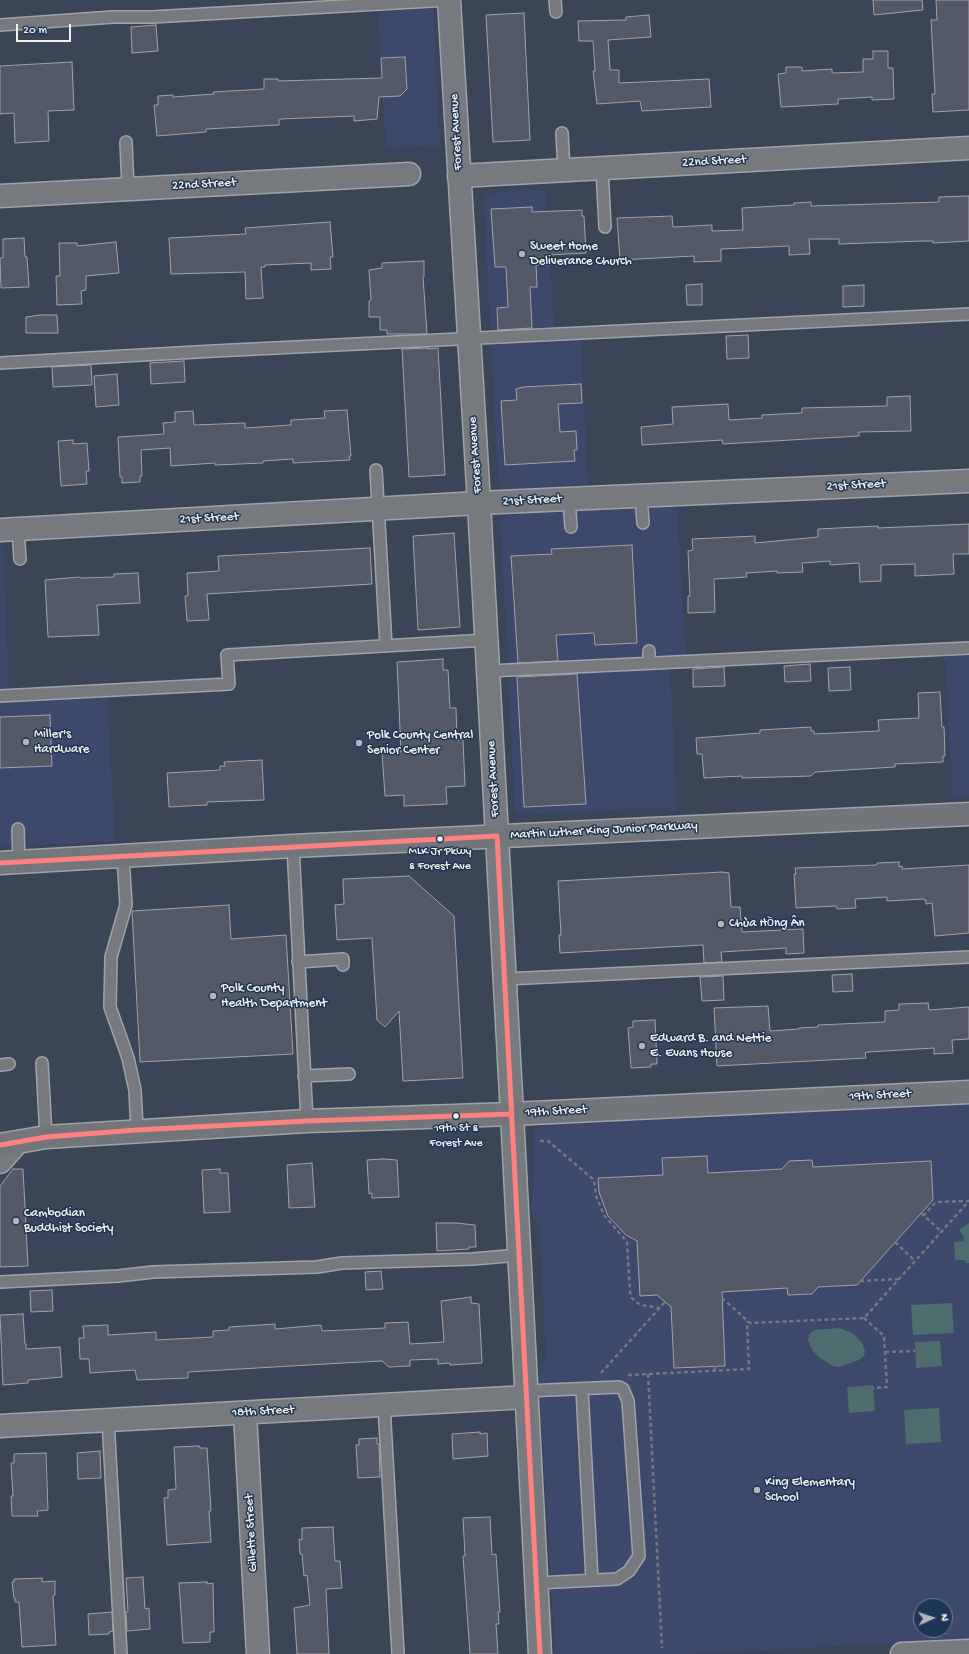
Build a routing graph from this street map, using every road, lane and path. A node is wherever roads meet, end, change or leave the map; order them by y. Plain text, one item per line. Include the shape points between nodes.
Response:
1 (449, 0) edge
2 (555, 0) edge
3 (556, 12) dead end
4 (0, 25) edge
5 (562, 133) dead end
6 (126, 142) dead end
7 (969, 148) edge
8 (602, 168) junction
9 (564, 170) junction
10 (409, 174) dead end
11 (459, 176) junction
12 (128, 189) junction
13 (0, 196) edge
14 (605, 228) dead end
15 (969, 314) edge
16 (468, 338) junction
17 (0, 363) edge
18 (376, 470) dead end
19 (969, 481) edge
20 (642, 496) junction
21 (569, 499) junction
22 (479, 503) junction
23 (380, 510) junction
24 (643, 523) dead end
25 (571, 527) dead end
26 (9, 529) edge
27 (20, 558) dead end
28 (487, 640) junction
29 (386, 646) junction
30 (969, 648) edge
31 (649, 651) dead end
32 (649, 662) junction
33 (488, 671) junction
34 (0, 696) edge
35 (969, 814) edge
36 (18, 829) dead end
37 (498, 836) junction
38 (293, 846) junction
39 (123, 856) junction
40 (10, 862) edge
41 (969, 957) edge
42 (298, 962) junction
43 (343, 966) dead end
44 (505, 979) junction
45 (42, 1062) dead end
46 (349, 1074) dead end
47 (304, 1076) junction
48 (969, 1092) edge
49 (512, 1114) junction
50 (307, 1121) junction
51 (137, 1130) junction
52 (46, 1137) junction
53 (540, 1141) dead end
54 (9, 1144) edge
55 (0, 1162) edge
56 (969, 1201) edge
57 (942, 1232) junction
58 (895, 1242) dead end
59 (519, 1256) junction
60 (915, 1261) junction
61 (899, 1279) junction
62 (860, 1281) dead end
63 (0, 1282) edge
64 (722, 1298) dead end
65 (665, 1302) dead end
66 (660, 1308) junction
67 (864, 1318) junction
68 (746, 1320) junction
69 (915, 1351) dead end
70 (885, 1352) junction
71 (715, 1366) dead end
72 (715, 1371) junction
73 (648, 1374) junction
74 (626, 1375) dead end
75 (604, 1376) dead end
76 (873, 1388) dead end
77 (582, 1389) junction
78 (526, 1394) junction
79 (384, 1405) junction
80 (245, 1412) junction
81 (108, 1420) junction
82 (0, 1426) edge
83 (592, 1580) junction
84 (537, 1583) junction
85 (662, 1648) dead end
86 (969, 1651) edge
87 (121, 1654) edge
88 (258, 1654) edge
89 (398, 1654) edge
90 (540, 1654) edge
91 (902, 1654) edge

1 - 4 lane
1 - 11 street, Forest Avenue
2 - 3 lane
5 - 9 lane
6 - 12 lane
7 - 8 street, 22nd Street
8 - 9 street, 22nd Street
8 - 14 lane
9 - 11 street, 22nd Street
10 - 12 street, 22nd Street
11 - 16 street, Forest Avenue
12 - 13 street, 22nd Street
15 - 16 lane
16 - 17 lane
16 - 22 street, Forest Avenue
18 - 23 lane
19 - 20 street, 21st Street
20 - 21 street, 21st Street
20 - 24 lane
21 - 22 street, 21st Street
21 - 25 lane
22 - 23 street, 21st Street
22 - 28 street, Forest Avenue
23 - 26 street, 21st Street
23 - 29 lane
26 - 27 lane
28 - 29 lane
28 - 33 street, Forest Avenue
29 - 34 lane via 228,656 229,684 28,691
30 - 32 lane
31 - 32 lane
32 - 33 lane
33 - 37 street, Forest Avenue
35 - 37 main road, Martin Luther King Junior Parkway
36 - 40 lane
37 - 38 main road, Martin Luther King Junior Parkway
37 - 44 street, Forest Avenue
38 - 39 main road, Martin Luther King Junior Parkway
38 - 42 lane
39 - 40 main road, Martin Luther King Junior Parkway
39 - 51 lane via 126,905 111,957 110,1007 128,1058 135,1090
41 - 44 lane
42 - 43 lane via 343,960
42 - 47 lane
44 - 49 street, Forest Avenue
45 - 52 lane
46 - 47 lane
47 - 50 lane
48 - 49 main road, 19th Street
49 - 50 main road, 19th Street
49 - 59 street, Forest Avenue
50 - 51 main road, 19th Street
51 - 52 main road, 19th Street
52 - 54 main road, 19th Street
53 - 66 path via 548,1141 594,1180 596,1196 604,1215 627,1242 632,1298 641,1305
54 - 55 street
56 - 57 path
56 - 57 path via 936,1202 922,1215
57 - 60 path
58 - 60 path
59 - 63 lane via 153,1272
59 - 78 street, Forest Avenue
60 - 61 path
61 - 62 path
61 - 67 path
64 - 68 path
65 - 66 path
66 - 75 path via 597,1377
67 - 68 path via 750,1324
67 - 70 path via 884,1336
68 - 72 path via 749,1369
69 - 70 path
70 - 76 path via 887,1387
71 - 72 path
72 - 73 path
73 - 74 path
73 - 85 path
77 - 78 lane
77 - 83 lane
77 - 83 lane via 619,1387 628,1401 639,1556 629,1571 617,1579
78 - 79 street, 18th Street
78 - 84 street, Forest Avenue
79 - 80 street, 18th Street
79 - 89 lane
80 - 81 street, 18th Street
80 - 88 street, Gillette Street
81 - 82 street, 18th Street
81 - 87 lane
83 - 84 lane
84 - 90 street, Forest Avenue
86 - 91 street

